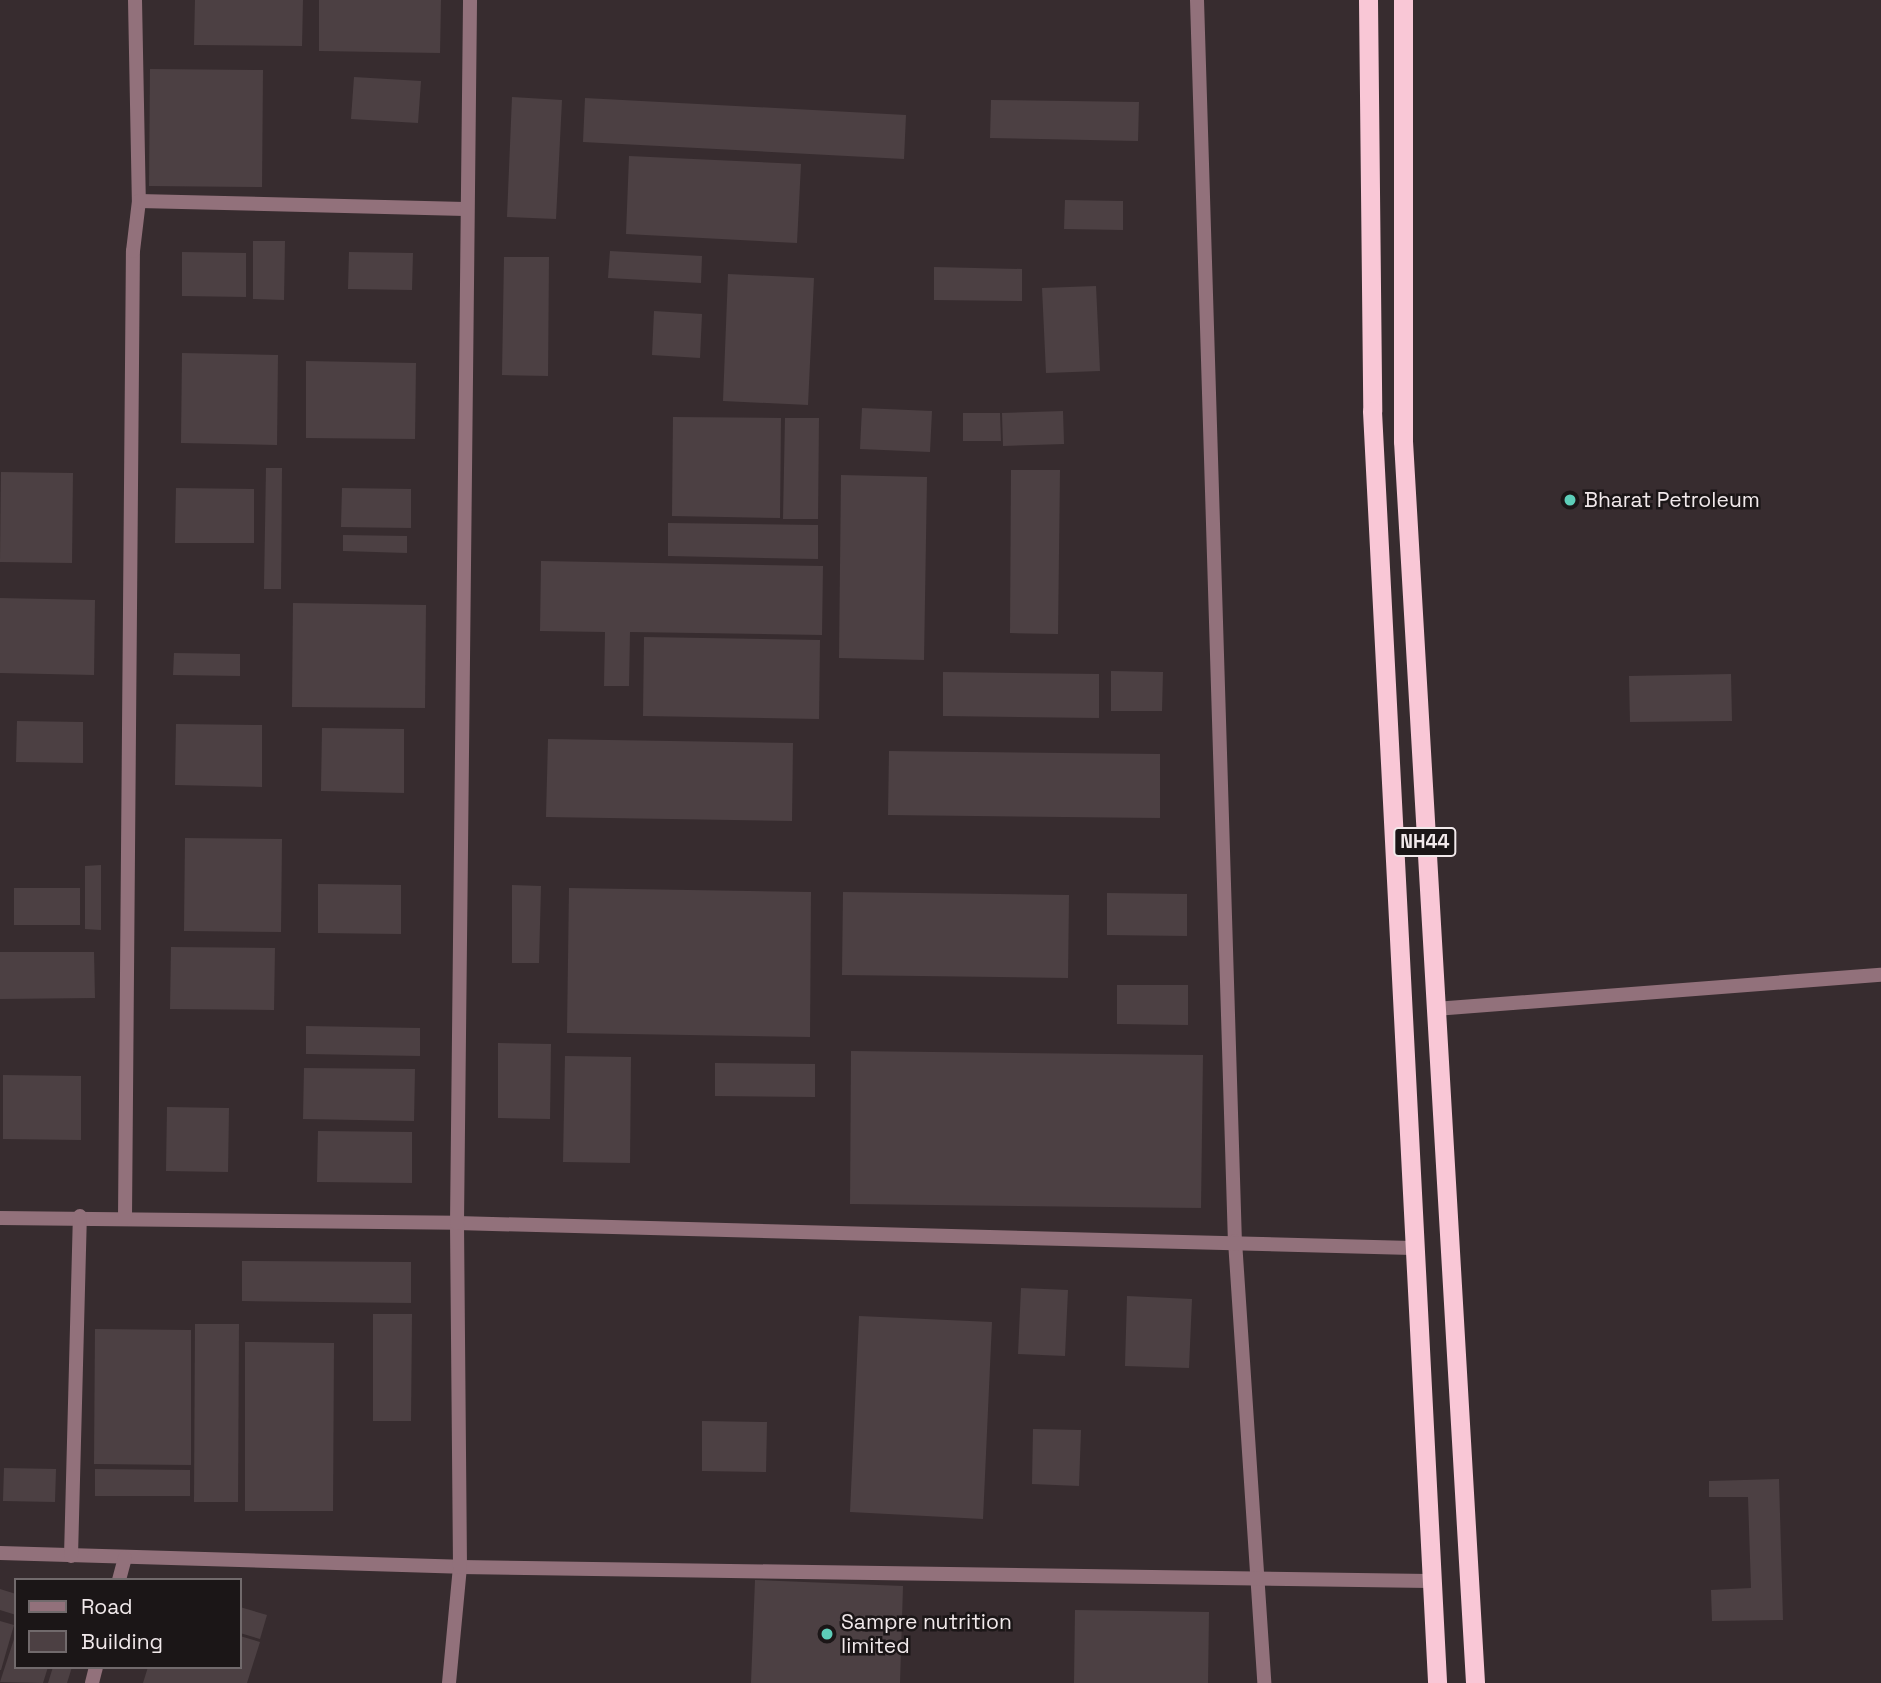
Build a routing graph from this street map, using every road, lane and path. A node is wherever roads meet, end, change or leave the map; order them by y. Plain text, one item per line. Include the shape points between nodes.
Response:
1 (135, 0) edge
2 (470, 0) edge
3 (1197, 0) edge
4 (1368, 0) edge
5 (1403, 0) edge
6 (139, 201) junction
7 (465, 209) junction
8 (1881, 975) edge
9 (1435, 1009) junction
10 (80, 1216) junction
11 (0, 1218) edge
12 (125, 1218) junction
13 (457, 1223) junction
14 (1235, 1241) junction
15 (1412, 1248) junction
16 (0, 1553) edge
17 (71, 1556) junction
18 (125, 1558) junction
19 (460, 1567) junction
20 (120, 1578) edge
21 (1429, 1581) junction
22 (1259, 1582) junction
23 (449, 1683) edge
24 (1264, 1683) edge
25 (1437, 1683) edge
26 (1475, 1683) edge

1 - 6 street
2 - 7 street
3 - 14 street
4 - 15 highway, NH44 via 1372,411
5 - 9 highway, NH44 via 1403,441
6 - 7 street
6 - 12 street via 133,251
7 - 13 street
8 - 9 street
9 - 26 highway, NH44
10 - 11 street
10 - 12 street
10 - 17 street
12 - 13 street
13 - 14 street
13 - 19 street
14 - 15 street
14 - 22 street
15 - 21 highway, NH44
16 - 17 street
17 - 18 street
18 - 19 street
18 - 20 street
19 - 22 street
19 - 23 street
21 - 22 street
21 - 25 highway, NH44
22 - 24 street

